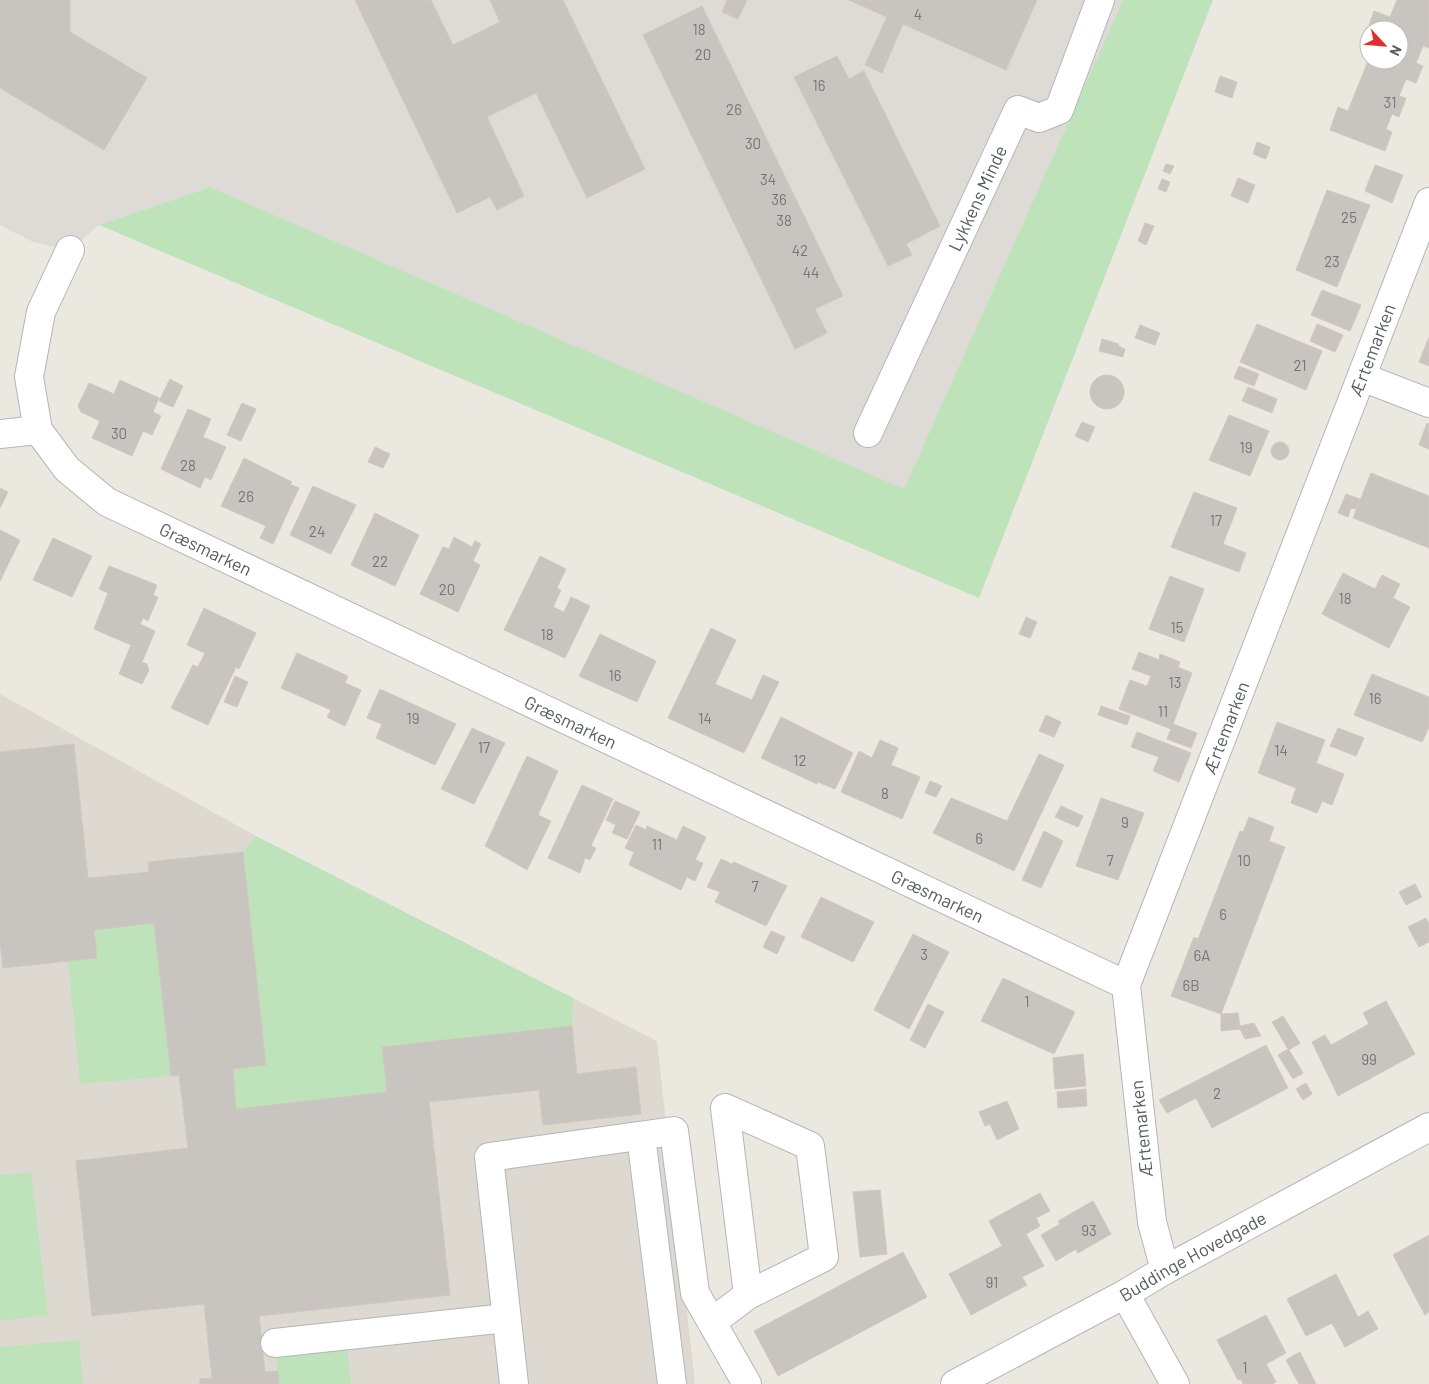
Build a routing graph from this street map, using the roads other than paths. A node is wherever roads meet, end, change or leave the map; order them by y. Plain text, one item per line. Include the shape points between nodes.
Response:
1 (1100, 0) edge
2 (1429, 202) edge
3 (70, 250) dead end
4 (1362, 377) junction
5 (1429, 403) edge
6 (38, 430) junction
7 (868, 433) dead end
8 (0, 434) edge
9 (1126, 985) junction
10 (1429, 1127) edge
11 (641, 1136) junction
12 (1165, 1270) junction
13 (1125, 1294) junction
14 (748, 1295) junction
15 (506, 1318) junction
16 (712, 1322) junction
17 (275, 1342) dead end
18 (514, 1384) edge
19 (672, 1384) edge
20 (746, 1384) edge
21 (955, 1384) edge
22 (1175, 1384) edge

1 - 7 street, Lykkens Minde via 1059,110 1039,118 1018,110
2 - 4 street, Ærtemarken
3 - 6 street, Græsmarken via 41,312 29,377
4 - 5 street
4 - 9 street, Ærtemarken
6 - 8 street
6 - 9 street, Græsmarken via 67,469 107,502
9 - 12 street, Ærtemarken via 1152,1222
10 - 12 street, Buddinge Hovedgade
11 - 15 street via 489,1157
11 - 16 street via 674,1131 695,1292
11 - 19 street
12 - 13 street, Buddinge Hovedgade
13 - 21 street, Buddinge Hovedgade
13 - 22 street
14 - 14 street via 824,1257 810,1146 725,1108
14 - 16 street
15 - 17 street
15 - 18 street
16 - 20 street

